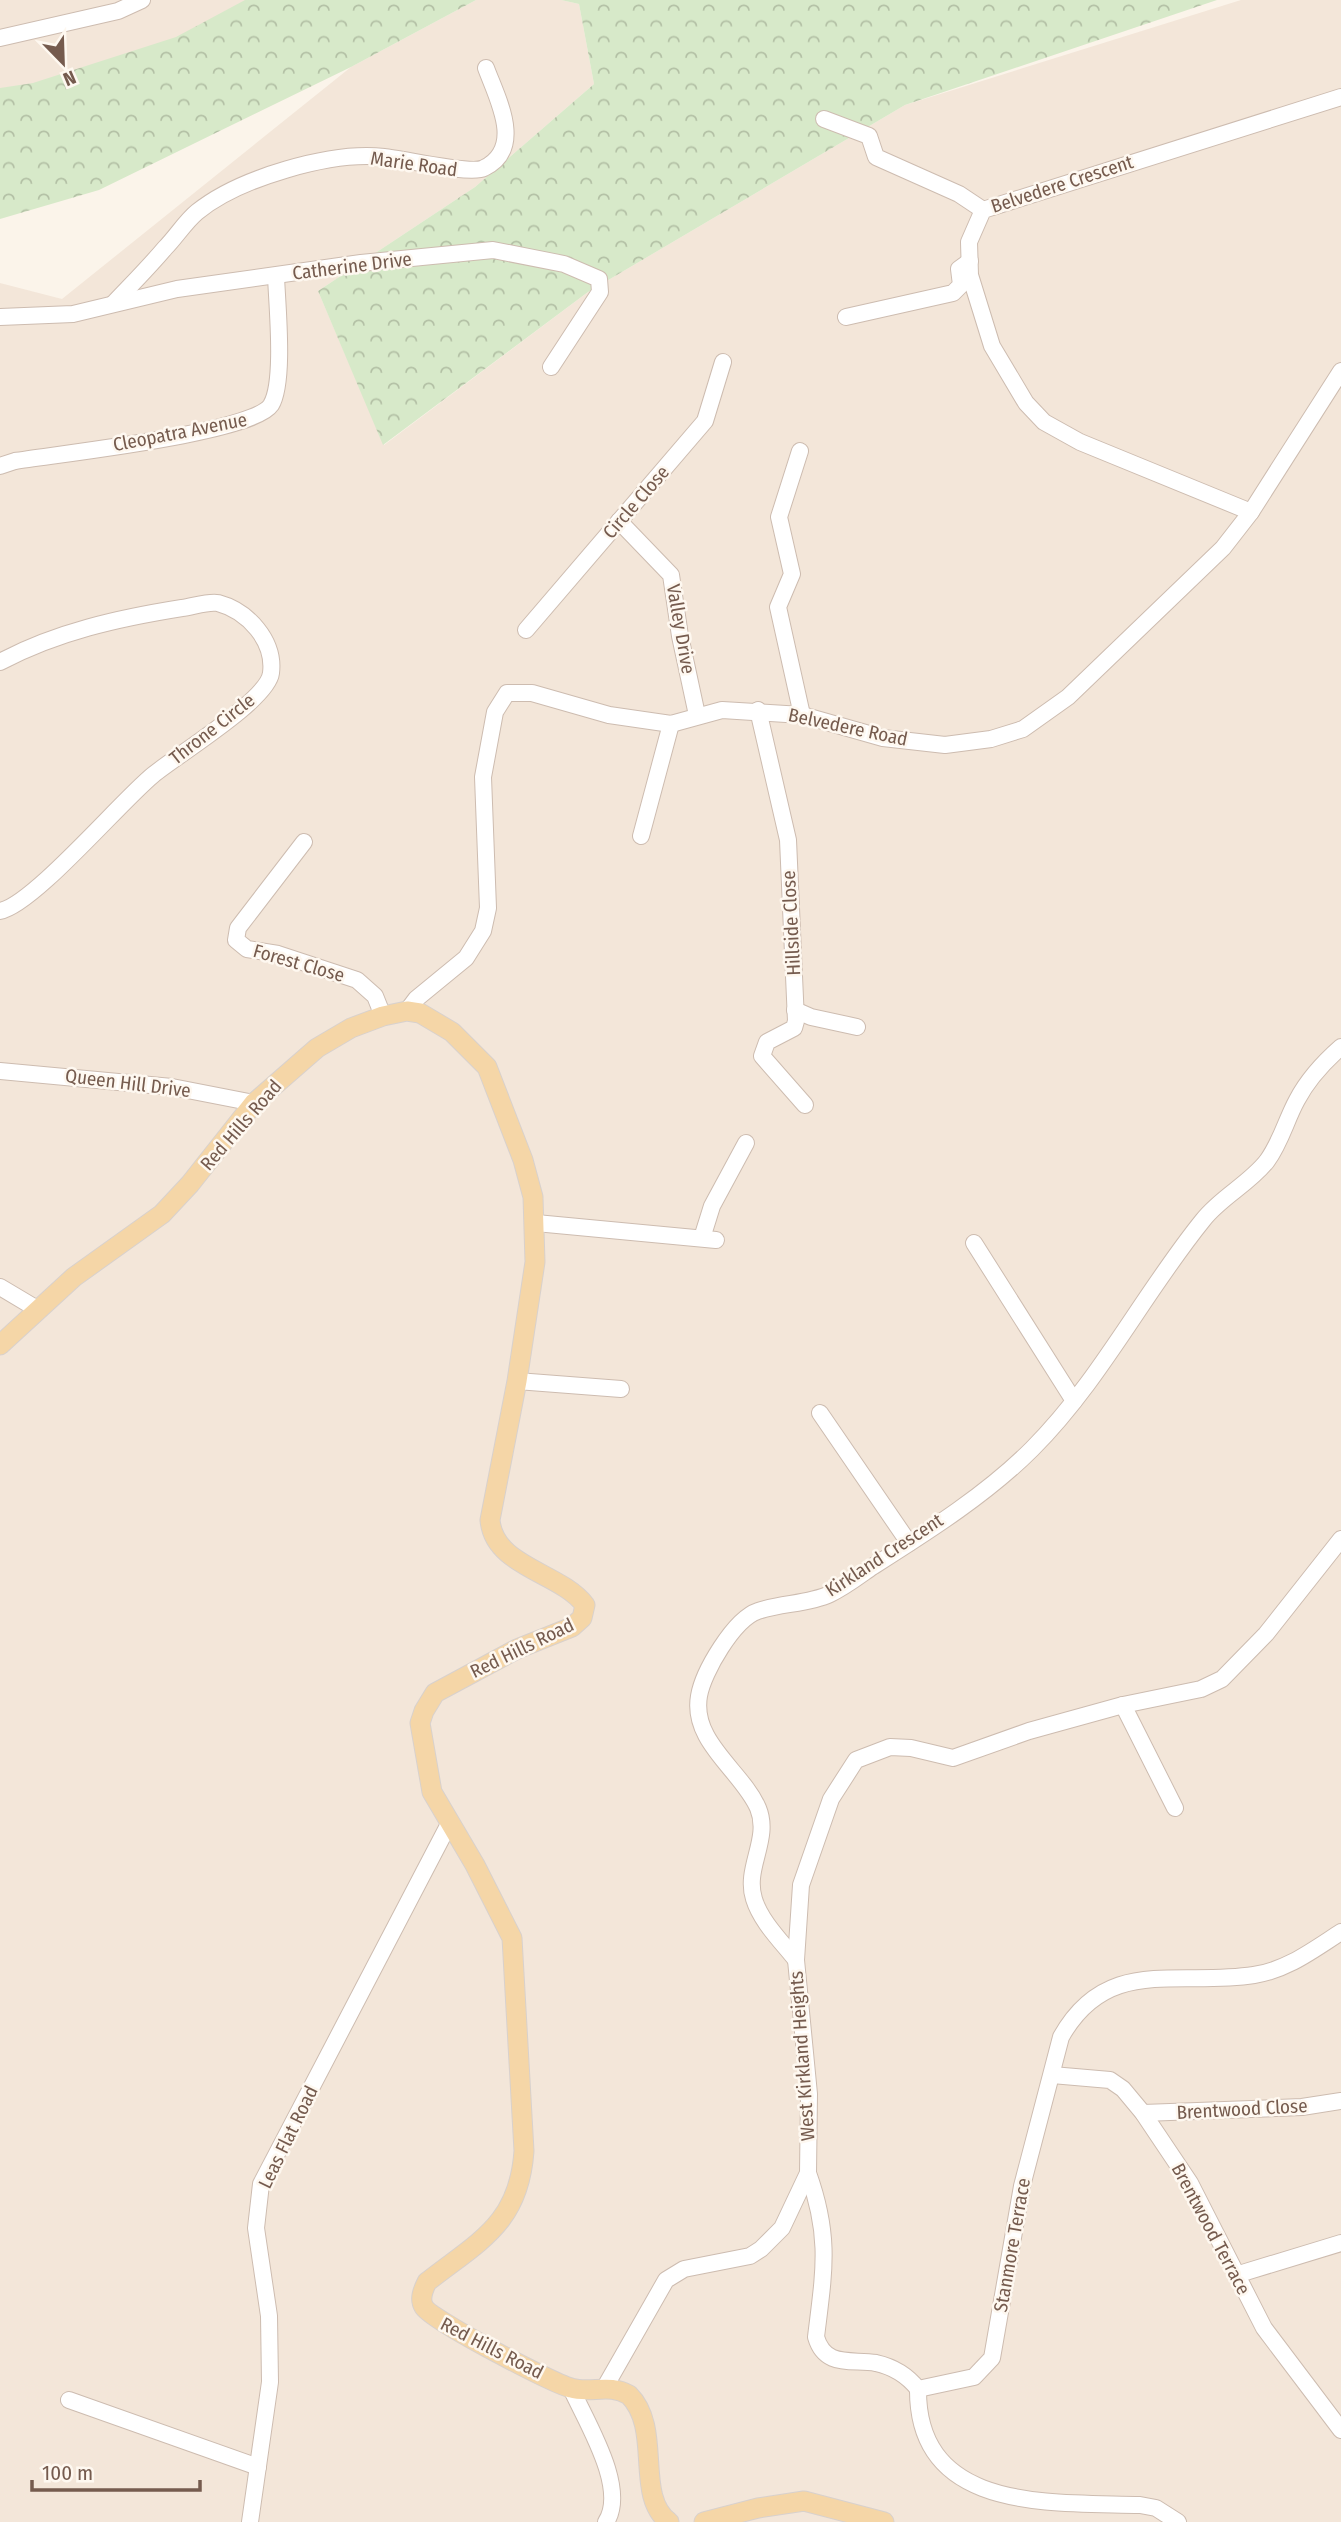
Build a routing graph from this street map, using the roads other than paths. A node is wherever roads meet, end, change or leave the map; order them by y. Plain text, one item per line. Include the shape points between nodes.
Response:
1 (142, 0) edge
2 (0, 37) edge
3 (486, 68) dead end
4 (1341, 97) edge
5 (824, 119) dead end
6 (983, 210) junction
7 (970, 261) junction
8 (276, 276) junction
9 (114, 303) junction
10 (0, 317) edge
11 (846, 317) dead end
12 (723, 362) dead end
13 (551, 367) dead end
14 (1341, 371) edge
15 (800, 451) dead end
16 (0, 466) edge
17 (1251, 512) junction
18 (620, 521) junction
19 (526, 630) dead end
20 (0, 662) edge
21 (758, 710) junction
22 (697, 715) junction
23 (802, 715) junction
24 (671, 723) junction
25 (640, 836) dead end
26 (304, 842) dead end
27 (0, 911) edge
28 (795, 1010) junction
29 (407, 1011) junction
30 (383, 1016) junction
31 (857, 1027) dead end
32 (1341, 1047) edge
33 (0, 1071) edge
34 (254, 1103) junction
35 (805, 1105) dead end
36 (746, 1143) dead end
37 (536, 1223) junction
38 (974, 1243) dead end
39 (0, 1286) edge
40 (37, 1309) junction
41 (0, 1345) edge
42 (517, 1381) junction
43 (621, 1389) dead end
44 (1074, 1401) junction
45 (820, 1413) dead end
46 (1341, 1539) edge
47 (909, 1543) junction
48 (1123, 1705) junction
49 (1175, 1808) dead end
50 (449, 1824) junction
51 (1341, 1932) edge
52 (796, 1960) junction
53 (1052, 2075) junction
54 (1341, 2101) edge
55 (1143, 2113) junction
56 (808, 2172) junction
57 (1341, 2243) edge
58 (1239, 2274) junction
59 (605, 2387) junction
60 (571, 2388) junction
61 (918, 2389) junction
62 (69, 2400) dead end
63 (1341, 2430) edge
64 (258, 2467) junction
65 (829, 2514) edge
66 (250, 2522) edge
67 (606, 2522) edge
68 (669, 2522) edge
69 (704, 2522) edge
70 (884, 2522) edge
71 (1178, 2522) edge

1 - 2 street via 118,11
3 - 9 street, Marie Road via 507,126 505,141 485,168 470,172 382,157 338,158 285,169 198,212
4 - 6 street, Belvedere Crescent
5 - 6 street via 869,136 876,157 959,194
6 - 7 street, Belvedere Crescent via 969,242
7 - 11 street via 959,269 961,285 953,293
7 - 17 street, Belvedere Crescent via 978,307 992,346 1026,402 1044,422 1080,442
8 - 9 street, Catherine Drive
8 - 13 street, Catherine Drive via 493,250 564,264 592,274 601,283 600,292
8 - 16 street, Cleopatra Avenue via 276,386 271,405 253,419
9 - 10 street, Catherine Drive via 73,314
12 - 18 street, Circle Close via 705,421
14 - 17 street, Belvedere Road
15 - 23 street via 779,517 792,574 778,607
17 - 23 street, Belvedere Road via 1223,548 1157,615 1068,697 1023,729 945,745 883,738
18 - 19 street, Circle Close
18 - 22 street, Valley Drive via 671,575
20 - 27 street, Throne Circle via 35,643 127,617 217,603 249,618 269,646 272,675 253,701 152,775 37,887 12,909
21 - 22 street, Belvedere Road
21 - 23 street, Belvedere Road
21 - 28 street, Hillside Close via 788,840
22 - 24 street, Belvedere Road
24 - 25 street
24 - 29 street, Belvedere Road via 609,715 532,693 507,693 491,732 483,778 488,908 483,932 466,958
26 - 30 street, Forest Close via 237,928 236,940 247,949 278,954 356,980 375,996
28 - 31 street
28 - 35 street via 794,1028 767,1042 762,1056
29 - 30 main road, Red Hills Road
29 - 37 main road, Red Hills Road via 432,1018 452,1032 487,1067 523,1160
30 - 34 main road, Red Hills Road via 317,1048
32 - 44 street, Kirkland Crescent via 1297,1099 1269,1158 1247,1184 1205,1217
33 - 34 street, Queen Hill Drive via 172,1087
34 - 40 main road, Red Hills Road via 162,1214
36 - 37 street via 712,1206 709,1239
37 - 42 main road, Red Hills Road via 535,1262
38 - 44 street
39 - 40 street
40 - 41 main road, Red Hills Road
42 - 43 street
42 - 50 main road, Red Hills Road via 491,1533 496,1543 528,1567 575,1592 585,1605 582,1618 572,1627 517,1649 435,1693 424,1711 421,1735 432,1792
44 - 47 street, Kirkland Crescent via 1005,1473
45 - 47 street
46 - 48 street via 1266,1634 1222,1679 1201,1689
47 - 52 street, Kirkland Crescent via 829,1595 755,1611 736,1626 721,1649 699,1697 702,1726 714,1750 750,1792 760,1813 763,1836 751,1878 753,1897
48 - 49 street
48 - 52 street via 953,1758 890,1747 856,1760 831,1799 801,1885
50 - 60 main road, Red Hills Road via 512,1938 524,2151 514,2202 499,2225 427,2282 423,2306 457,2332
50 - 64 street, Leas Flat Road via 261,2184 256,2228 269,2316 270,2382
51 - 53 street, Stanmore Terrace via 1290,1964 1255,1975 1126,1982 1104,1989 1071,2019 1060,2037
52 - 56 street, West Kirkland Heights via 808,2094
53 - 55 street, Brentwood Terrace via 1110,2080
53 - 61 street, Stanmore Terrace via 1022,2186 992,2358 974,2378
54 - 55 street, Brentwood Close via 1302,2107
55 - 58 street, Brentwood Terrace via 1190,2183
56 - 59 street, West Kirkland Heights via 782,2228 761,2249 750,2256 684,2269 666,2280
56 - 61 street via 826,2240 816,2337 819,2348 838,2361 876,2363 898,2370
57 - 58 street
58 - 63 street, Brentwood Terrace via 1264,2328
59 - 60 main road, Red Hills Road
59 - 68 main road, Red Hills Road via 620,2390 636,2402 650,2447 652,2493 662,2517
60 - 67 street via 610,2476 614,2499
61 - 71 street via 918,2417 924,2433 944,2463 973,2484 1025,2500 1140,2505 1156,2508
62 - 64 street
64 - 66 street, Leas Flat Road
65 - 69 main road via 804,2501
65 - 70 main road

